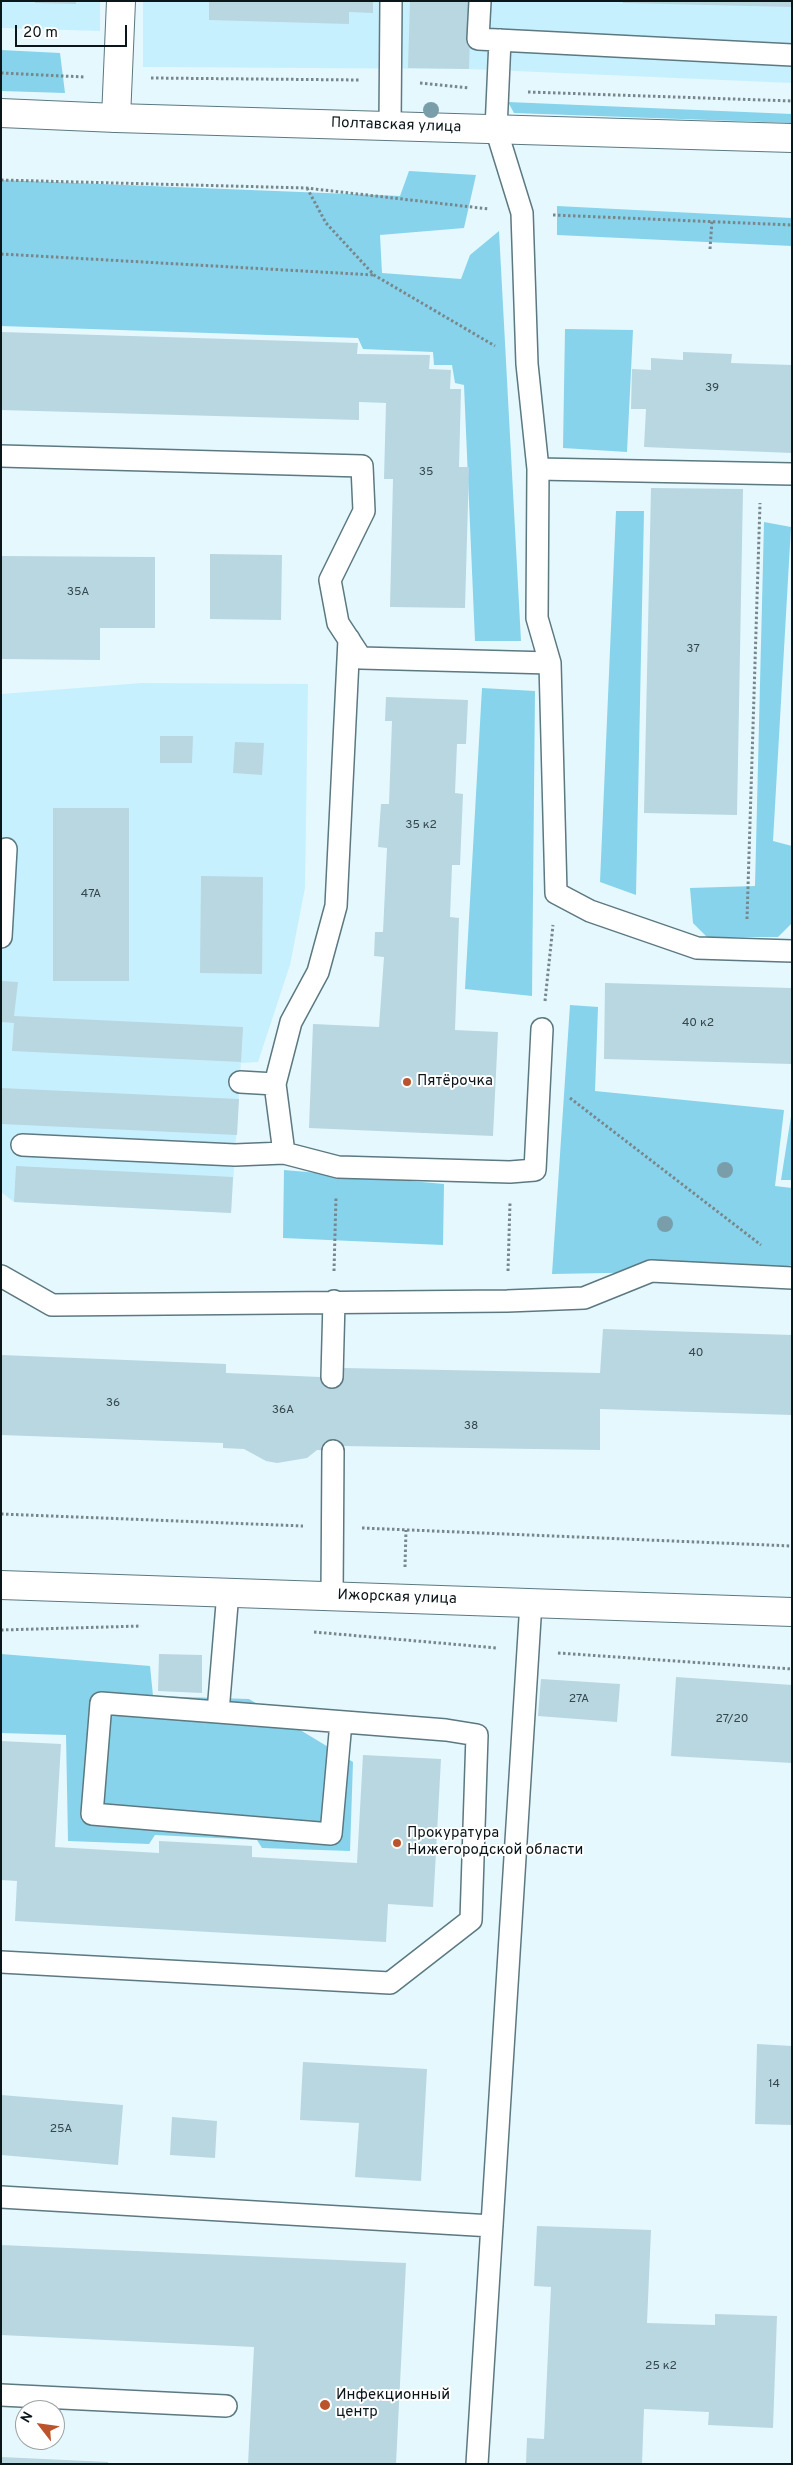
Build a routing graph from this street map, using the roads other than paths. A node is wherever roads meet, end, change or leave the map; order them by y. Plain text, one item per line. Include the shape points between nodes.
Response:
1 (121, 1) edge
2 (391, 1) edge
3 (480, 1) edge
4 (500, 40) junction
5 (792, 56) edge
6 (1, 112) edge
7 (116, 118) junction
8 (390, 126) junction
9 (496, 129) junction
10 (792, 138) edge
11 (1, 456) edge
12 (538, 469) junction
13 (792, 474) edge
14 (349, 639) junction
15 (550, 663) junction
16 (1, 852) edge
17 (1, 937) edge
18 (792, 951) edge
19 (542, 1029) road end
20 (240, 1082) dead end
21 (275, 1084) junction
22 (22, 1145) dead end
23 (284, 1153) junction
24 (1, 1276) edge
25 (792, 1278) edge
26 (334, 1301) junction
27 (332, 1377) dead end
28 (334, 1451) dead end
29 (1, 1585) edge
30 (228, 1592) junction
31 (332, 1596) junction
32 (531, 1602) junction
33 (792, 1612) edge
34 (218, 1712) junction
35 (341, 1722) junction
36 (1, 1962) edge
37 (1, 2197) edge
38 (492, 2226) junction
39 (1, 2396) edge
40 (226, 2406) dead end
41 (477, 2464) edge

1 - 7 street
2 - 8 lane
3 - 4 lane via 478,39
4 - 5 lane
4 - 9 lane
6 - 7 street, Полтавская улица
7 - 8 street, Полтавская улица
8 - 9 street, Полтавская улица
9 - 10 street, Полтавская улица
9 - 12 lane via 522,213 527,364
11 - 14 lane via 362,466 364,511 330,580 338,623
12 - 13 lane
12 - 15 lane via 537,618
14 - 15 lane via 361,658
14 - 21 lane via 336,906 318,972 291,1022
15 - 18 lane via 556,893 590,912 697,948
16 - 17 lane via 6,849
19 - 23 lane via 535,1170 338,1168
20 - 21 lane
21 - 23 lane
22 - 23 lane via 235,1155
24 - 26 lane via 52,1305
25 - 26 lane via 651,1271 584,1298
26 - 27 lane
28 - 31 lane
29 - 30 street, Ижорская улица
30 - 31 street, Ижорская улица
30 - 34 lane
31 - 32 street, Ижорская улица
32 - 33 street, Ижорская улица
32 - 38 lane
34 - 35 lane
34 - 35 lane via 101,1703 92,1814 331,1834
35 - 36 lane via 477,1735 471,1920 390,1983
37 - 38 lane
38 - 41 lane
39 - 40 lane

